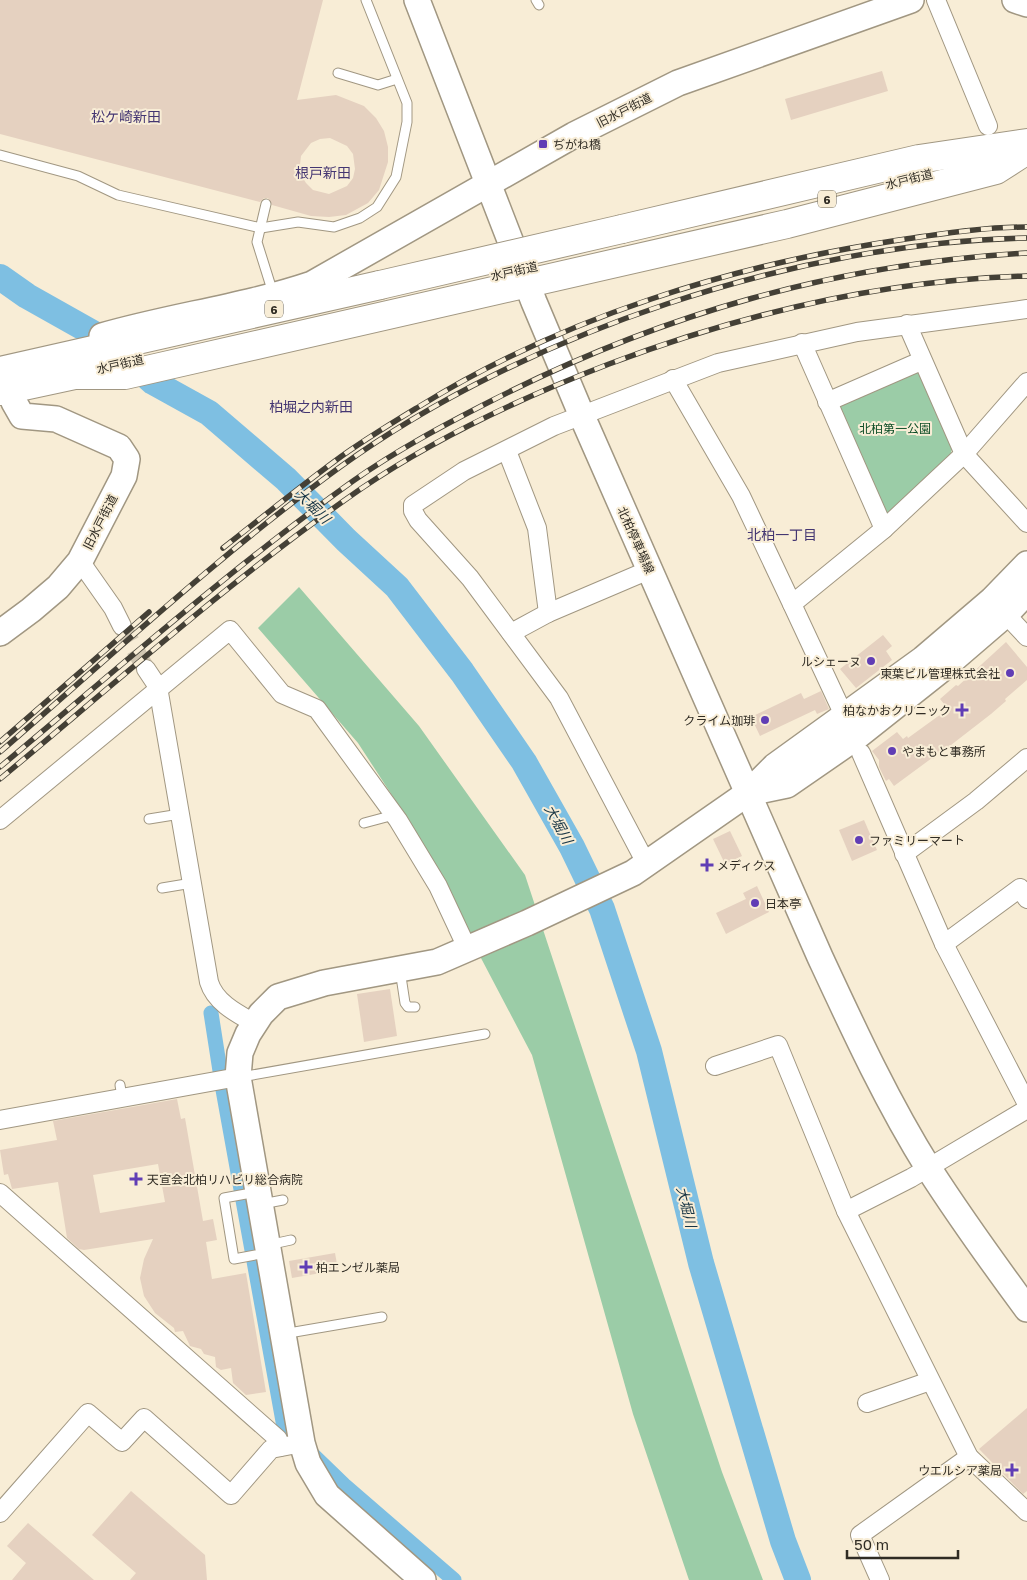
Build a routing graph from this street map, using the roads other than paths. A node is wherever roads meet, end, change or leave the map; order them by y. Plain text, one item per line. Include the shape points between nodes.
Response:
1 (366, 0) edge
2 (417, 0) edge
3 (911, 0) edge
4 (936, 0) edge
5 (1016, 0) edge
6 (1027, 4) edge
7 (338, 73) dead end
8 (397, 79) junction
9 (988, 126) dead end
10 (1027, 144) edge
11 (1027, 150) edge
12 (0, 155) edge
13 (489, 183) junction
14 (266, 204) dead end
15 (261, 228) junction
16 (527, 285) junction
17 (274, 296) junction
18 (1027, 309) edge
19 (907, 324) junction
20 (178, 340) junction
21 (802, 344) junction
22 (922, 361) junction
23 (67, 366) junction
24 (673, 379) junction
25 (15, 380) edge
26 (1027, 382) edge
27 (827, 402) junction
28 (582, 416) junction
29 (507, 451) junction
30 (964, 454) junction
31 (1027, 523) edge
32 (884, 529) junction
33 (80, 562) junction
34 (1027, 564) edge
35 (649, 570) junction
36 (1027, 592) edge
37 (792, 604) junction
38 (999, 607) junction
39 (548, 613) junction
40 (122, 626) tunnel mouth
41 (0, 633) edge
42 (511, 633) junction
43 (1027, 637) edge
44 (146, 669) tunnel mouth
45 (158, 687) junction
46 (841, 709) dead end
47 (861, 752) dead end
48 (1027, 758) edge
49 (748, 792) junction
50 (180, 814) junction
51 (394, 815) junction
52 (150, 819) dead end
53 (0, 820) edge
54 (364, 823) dead end
55 (904, 854) junction
56 (640, 869) junction
57 (192, 883) junction
58 (162, 888) dead end
59 (1025, 890) edge
60 (944, 944) junction
61 (468, 950) junction
62 (400, 970) junction
63 (415, 1007) dead end
64 (254, 1023) junction
65 (485, 1034) dead end
66 (715, 1066) dead end
67 (238, 1077) junction
68 (1027, 1104) edge
69 (1027, 1109) edge
70 (0, 1120) edge
71 (928, 1168) junction
72 (0, 1193) edge
73 (267, 1199) junction
74 (846, 1211) junction
75 (276, 1246) junction
76 (1027, 1309) edge
77 (382, 1317) dead end
78 (283, 1334) junction
79 (930, 1381) junction
80 (867, 1403) dead end
81 (291, 1445) junction
82 (969, 1457) junction
83 (1027, 1512) edge
84 (0, 1513) edge
85 (424, 1580) edge
86 (880, 1580) edge

1 - 8 lane
2 - 13 street, 北柏停車場線
3 - 13 street, 旧水戸街道 via 678,82
4 - 9 street
5 - 6 street
7 - 8 lane via 378,85
8 - 15 lane via 408,104 407,122 396,177 377,207 360,218 334,227 298,222
10 - 20 highway, 水戸街道 / 6 via 917,178 623,237
11 - 16 highway via 987,173
12 - 15 lane via 78,176 118,195
13 - 16 street, 北柏停車場線
13 - 17 street, 旧水戸街道 via 312,284
14 - 15 lane
15 - 17 lane via 257,242
16 - 20 highway
16 - 28 street, 北柏停車場線
17 - 20 street, 旧水戸街道 via 244,302
18 - 19 street
19 - 21 street
19 - 22 street
20 - 23 highway, 水戸街道 / 6
20 - 23 street, 旧水戸街道 via 86,340
21 - 24 street via 718,363
21 - 27 street
22 - 27 street
22 - 30 street
23 - 25 highway, 水戸街道 / 6
24 - 28 street
24 - 37 street via 741,496
25 - 33 street, 旧水戸街道 via 56,419 119,447 127,459 124,476
26 - 30 street
27 - 32 street
28 - 29 street via 554,426
28 - 35 street, 北柏停車場線
29 - 39 street via 538,528
29 - 42 street via 464,471 413,505 412,511 470,578
30 - 31 street
30 - 32 street
32 - 37 street
33 - 40 street
33 - 41 street, 旧水戸街道 via 58,587
34 - 38 street
35 - 39 street
35 - 49 street, 北柏停車場線
36 - 38 street
37 - 46 street
38 - 43 street
38 - 49 street via 775,766
39 - 42 street
42 - 56 street via 559,698
44 - 45 street
45 - 50 street
45 - 51 street via 230,630 282,694 317,709
45 - 53 street
47 - 55 street
48 - 55 street via 976,801
49 - 56 street
49 - 71 street, 北柏停車場線 via 852,1027
50 - 52 lane
50 - 57 street
51 - 54 lane
51 - 61 street via 438,886
55 - 60 street
56 - 61 street
57 - 58 lane
57 - 64 street via 212,991 233,1011
59 - 60 street
60 - 68 street
61 - 62 street via 426,966
62 - 63 lane via 406,1003 408,1007
62 - 64 street via 287,992 278,997
64 - 67 street via 240,1053
65 - 67 lane
66 - 74 street via 778,1045
67 - 70 street via 191,1079 121,1091
67 - 73 street
69 - 71 street
71 - 74 street
71 - 76 street, 北柏停車場線
72 - 81 street via 278,1439
73 - 75 street
73 - 75 lane via 224,1198 234,1259
74 - 79 street
75 - 78 street
77 - 78 lane
78 - 81 street
79 - 80 street
79 - 82 street
81 - 84 street via 272,1449 231,1495 144,1418 134,1423 122,1442 88,1413
81 - 85 street via 327,1495
82 - 83 street
82 - 86 street via 860,1535

